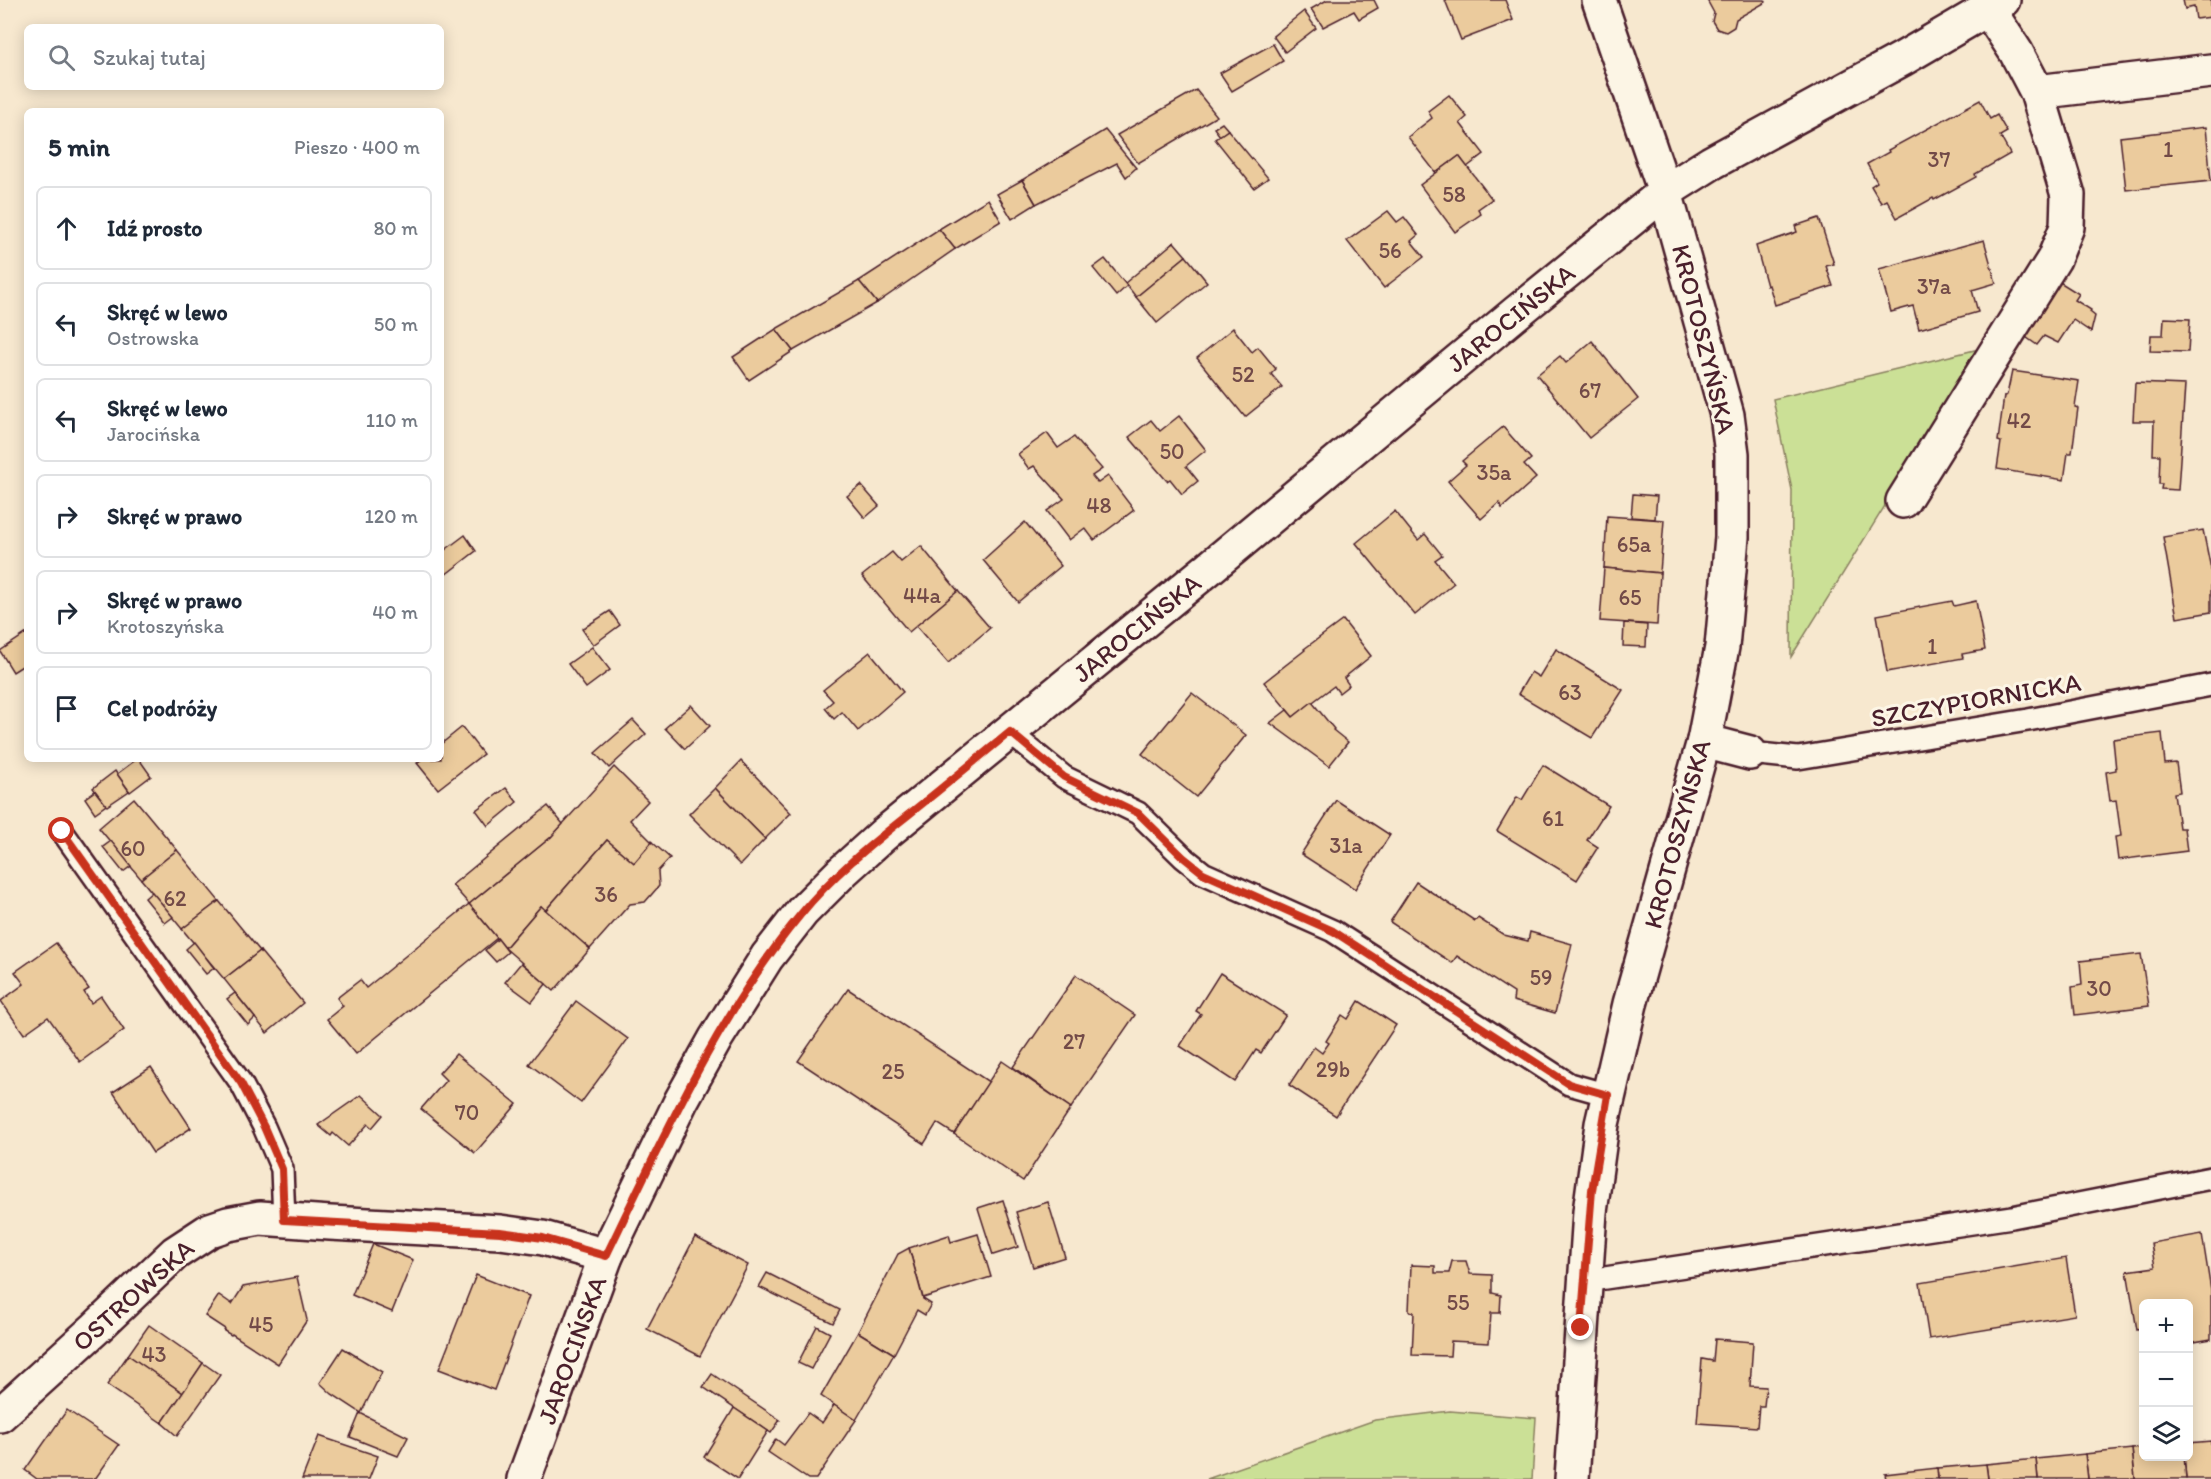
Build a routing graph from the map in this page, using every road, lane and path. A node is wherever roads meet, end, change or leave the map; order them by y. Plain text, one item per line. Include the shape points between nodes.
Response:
1 (1599, 0) edge
2 (1996, 4) edge
3 (2211, 70) edge
4 (2037, 92) junction
5 (1665, 192) junction
6 (1903, 501) dead end
7 (2211, 685) edge
8 (1010, 732) junction
9 (1704, 741) junction
10 (1750, 753) joint
11 (62, 831) dead end
12 (1608, 1095) junction
13 (2211, 1178) edge
14 (284, 1220) junction
15 (606, 1256) junction
16 (1585, 1281) junction
17 (0, 1415) edge
18 (524, 1479) edge
19 (1572, 1479) edge

1 - 5 street, KROTOSZYŃSKA
2 - 4 street
2 - 5 street, JAROCIŃSKA
3 - 4 street
4 - 6 street via 2068,195 2067,227 2054,260
5 - 8 street, JAROCIŃSKA
5 - 9 street, KROTOSZYŃSKA via 1727,415 1732,454 1732,537 1722,647
7 - 10 lane, SZCZYPIORNICKA via 1798,758
8 - 12 lane via 1064,777 1138,813 1203,873 1333,931 1569,1084
8 - 15 street, JAROCIŃSKA via 843,871 802,912 767,957 681,1101
9 - 10 street
9 - 12 street, KROTOSZYŃSKA
11 - 14 lane via 241,1083 282,1169
12 - 16 street, KROTOSZYŃSKA via 1592,1190
13 - 16 lane via 2012,1217
14 - 15 street, OSTROWSKA via 500,1232 543,1238
14 - 17 street, OSTROWSKA via 260,1218 228,1224 192,1240
15 - 18 street, JAROCIŃSKA
16 - 19 street, KROTOSZYŃSKA

